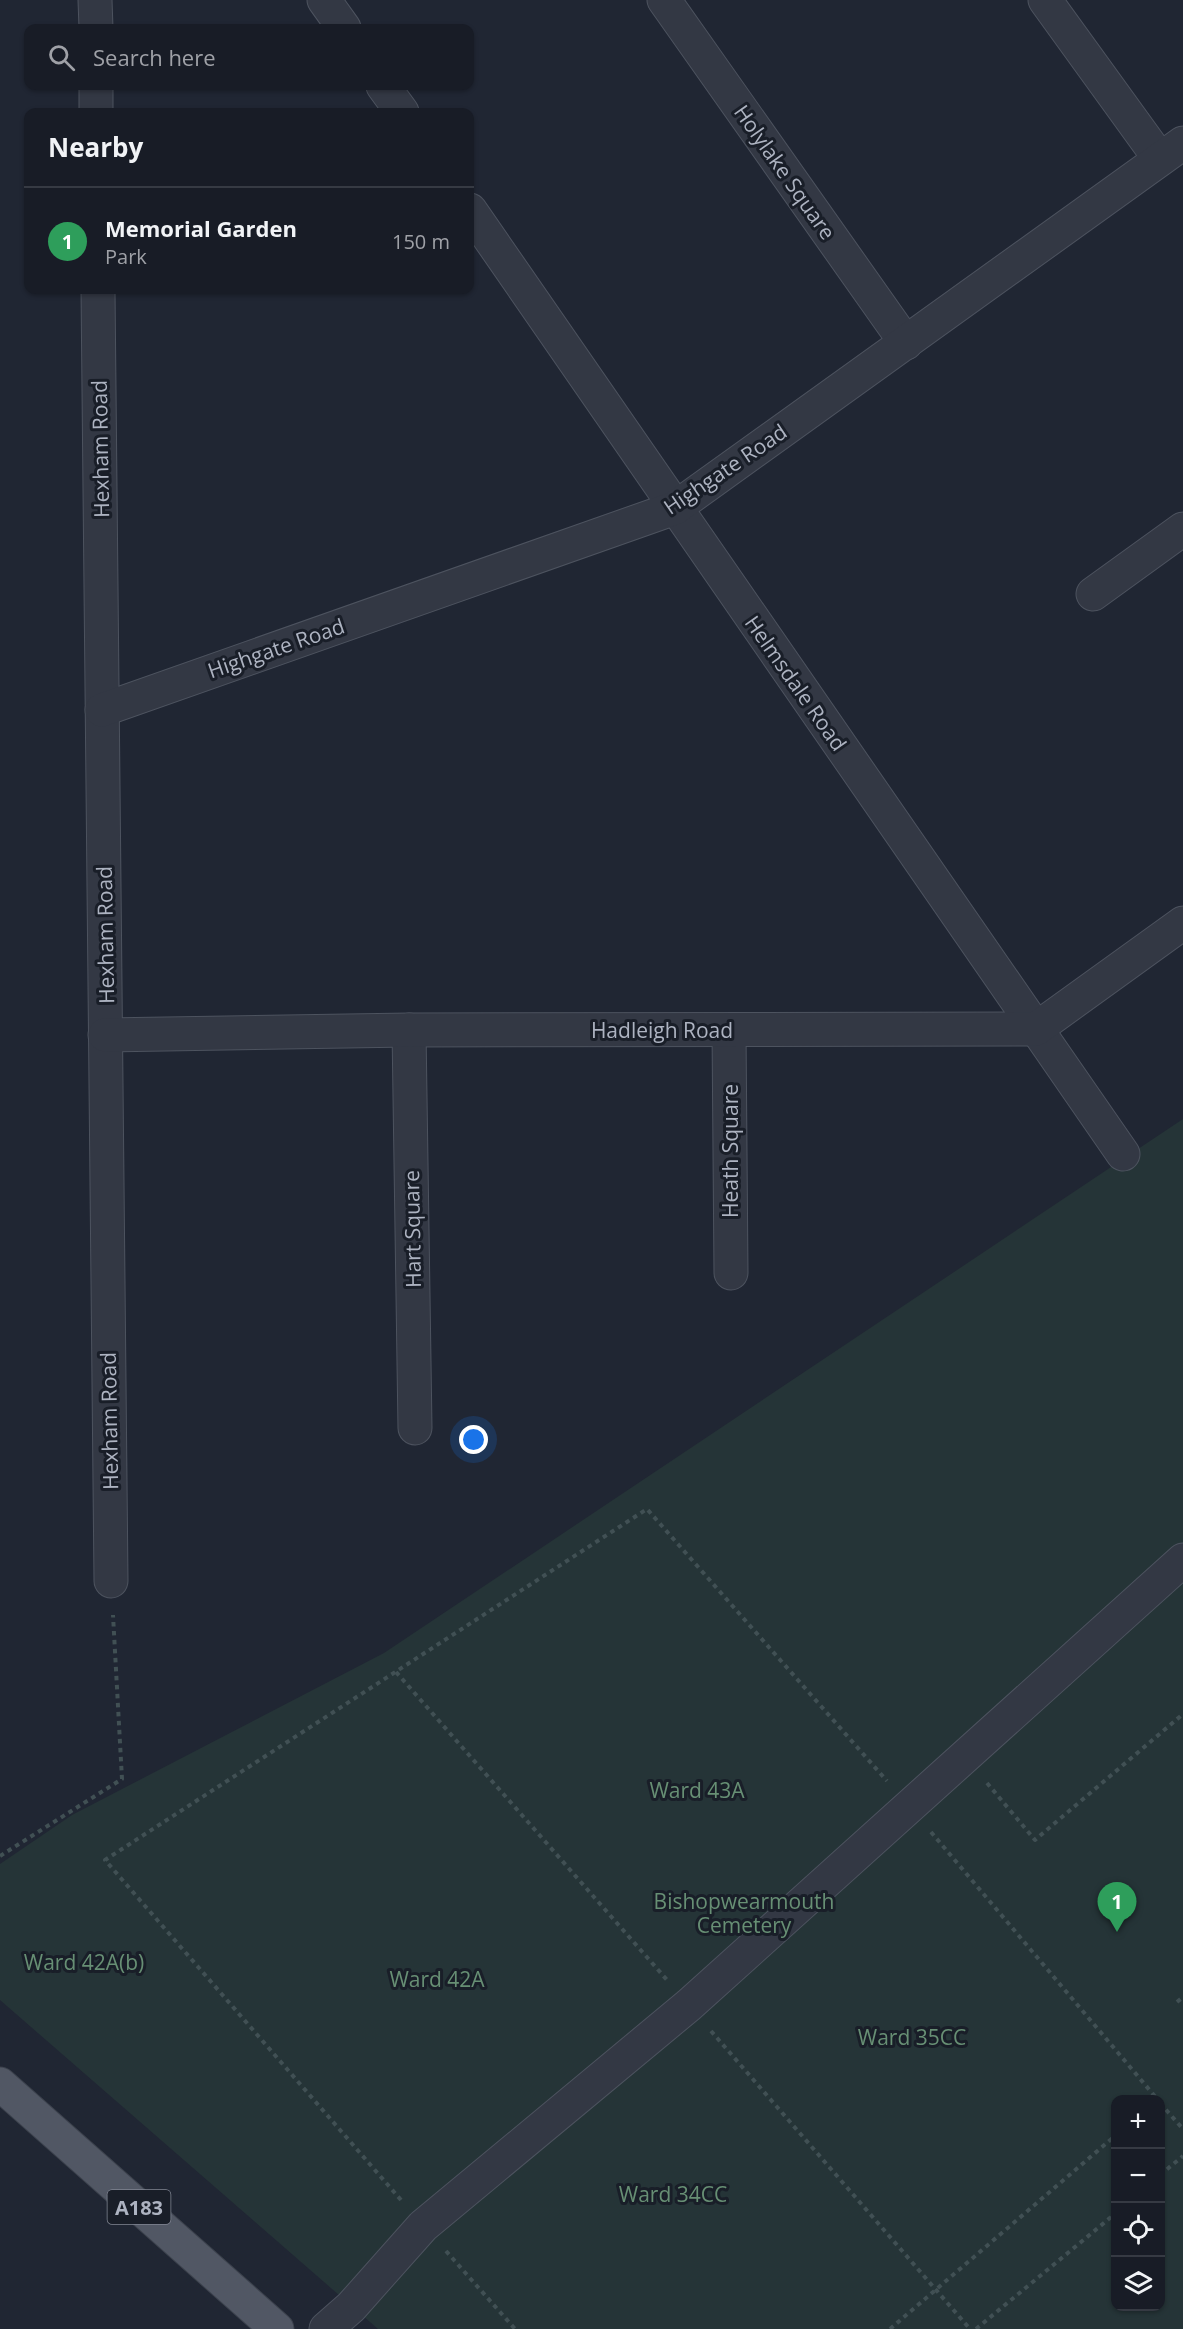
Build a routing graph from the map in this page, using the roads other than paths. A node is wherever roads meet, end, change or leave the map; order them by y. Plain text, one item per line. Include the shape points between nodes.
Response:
1 (95, 0) edge
2 (324, 0) edge
3 (664, 0) edge
4 (1045, 0) edge
5 (96, 24) edge
6 (341, 24) edge
7 (96, 90) edge
8 (386, 90) edge
9 (96, 108) edge
10 (399, 108) edge
11 (1171, 151) edge
12 (474, 216) edge
13 (98, 294) edge
14 (906, 343) junction
15 (675, 508) junction
16 (1183, 529) edge
17 (1093, 594) dead end
18 (102, 710) junction
19 (1183, 923) edge
20 (1036, 1029) junction
21 (409, 1030) junction
22 (729, 1030) junction
23 (105, 1035) junction
24 (1123, 1154) dead end
25 (731, 1273) dead end
26 (415, 1428) dead end
27 (1183, 1560) edge
28 (111, 1581) road end
29 (0, 2084) edge
30 (277, 2329) edge
31 (326, 2329) edge

1 - 5 street
2 - 6 street
3 - 14 street, Holylake Square
4 - 11 street
7 - 9 street
8 - 10 street
11 - 14 street, Highgate Road
12 - 15 street, Helmsdale Road
13 - 18 street, Hexham Road
14 - 15 street, Highgate Road
15 - 18 street, Highgate Road
15 - 20 street, Helmsdale Road
16 - 17 street
18 - 23 street, Hexham Road
19 - 20 street
20 - 22 street, Hadleigh Road
20 - 24 street, Helmsdale Road
21 - 22 street, Hadleigh Road
21 - 23 street, Hadleigh Road
21 - 26 street, Hart Square
22 - 25 street, Heath Square
23 - 28 street, Hexham Road
27 - 31 street via 689,2005 423,2226 351,2307
29 - 30 main road, A183

